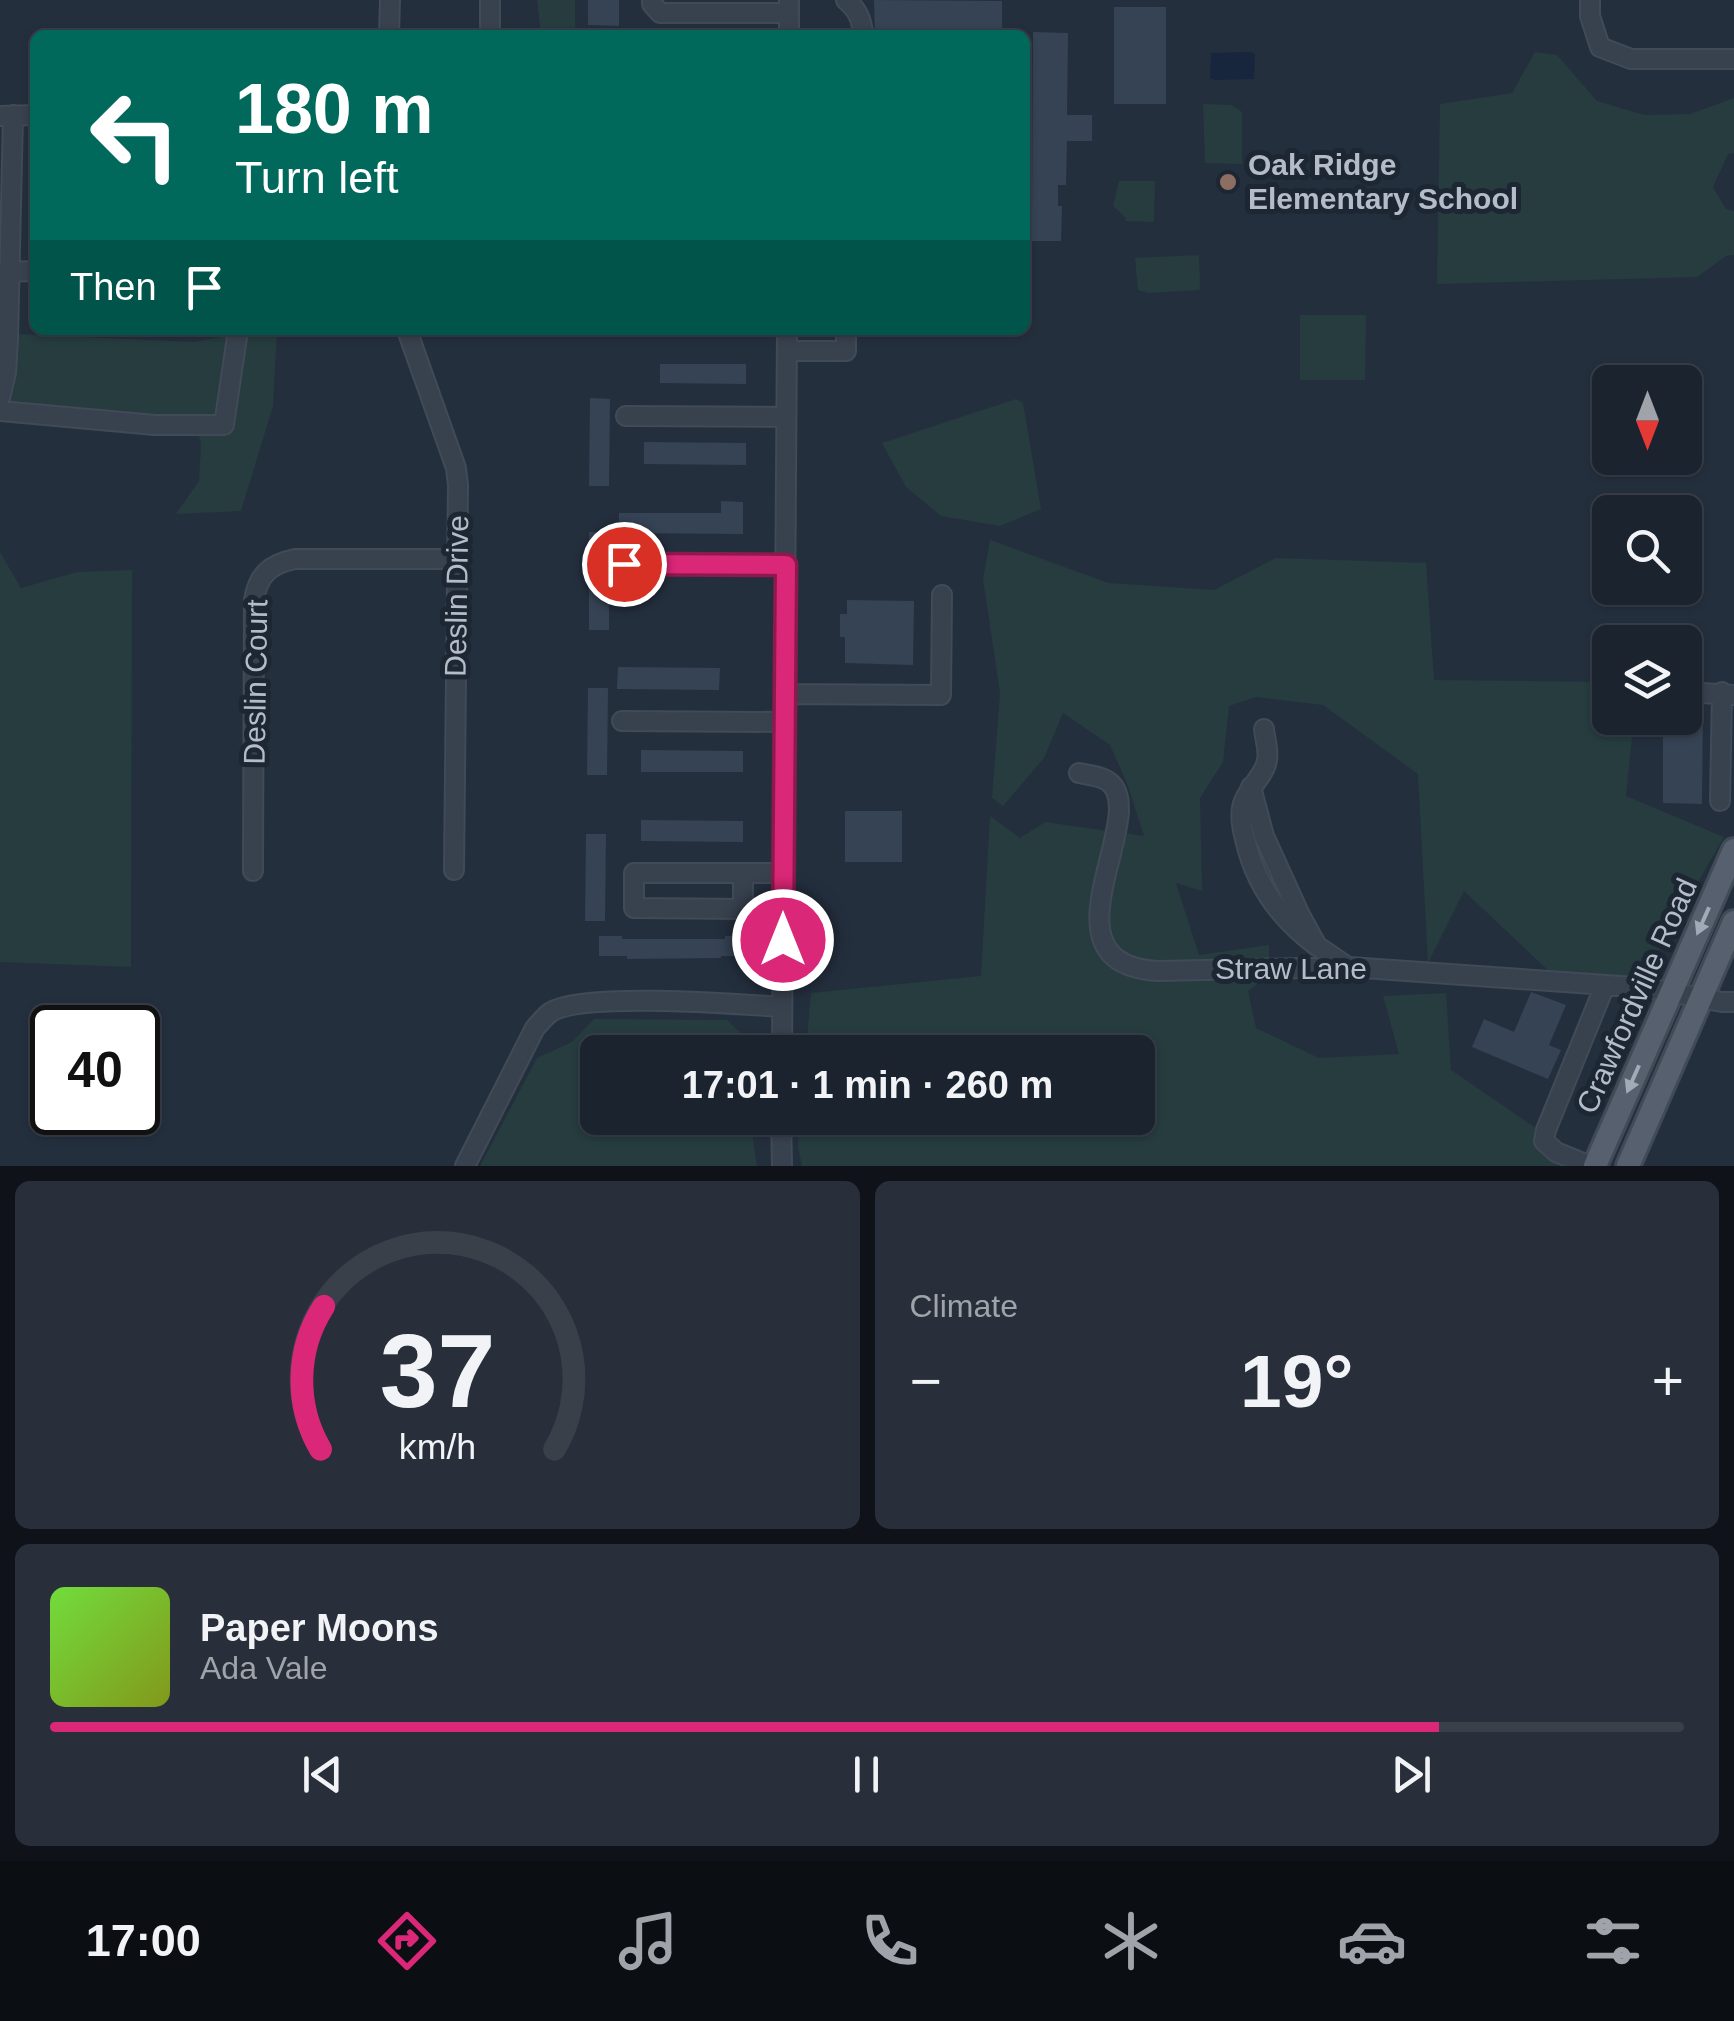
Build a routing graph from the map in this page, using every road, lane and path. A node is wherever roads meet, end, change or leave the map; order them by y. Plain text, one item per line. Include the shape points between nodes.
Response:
1 (390, 0) edge
2 (490, 0) edge
3 (652, 0) edge
4 (846, 0) edge
5 (1590, 0) edge
6 (691, 6) edge
7 (789, 6) edge
8 (490, 26) dead end
9 (390, 30) edge
10 (862, 30) edge
11 (1734, 58) edge
12 (7, 115) edge
13 (6, 272) edge
14 (237, 335) edge
15 (409, 335) edge
16 (787, 335) edge
17 (846, 335) edge
18 (787, 351) junction
19 (0, 398) edge
20 (0, 411) edge
21 (626, 416) dead end
22 (786, 417) junction
23 (457, 560) junction
24 (624, 564) dead end
25 (786, 565) junction
26 (942, 596) dead end
27 (1702, 693) edge
28 (784, 694) junction
29 (1728, 694) edge
30 (622, 721) dead end
31 (784, 722) junction
32 (1264, 729) dead end
33 (1079, 773) dead end
34 (1720, 801) dead end
35 (1734, 850) edge
36 (254, 870) dead end
37 (454, 870) dead end
38 (743, 873) junction
39 (783, 873) junction
40 (1734, 922) edge
41 (1348, 967) junction
42 (1605, 985) junction
43 (1686, 995) junction
44 (1734, 1002) edge
45 (782, 1007) junction
46 (782, 1035) edge
47 (781, 1135) edge
48 (466, 1166) edge
49 (782, 1166) edge
50 (1592, 1166) edge
51 (1628, 1166) edge

1 - 9 street
2 - 8 street
3 - 6 street via 660,13
4 - 10 street
5 - 11 street via 1600,47 1630,59
6 - 7 street
12 - 13 street
13 - 19 street
14 - 20 street via 224,425
15 - 23 street, Deslin Drive via 456,468
16 - 18 street
17 - 18 street via 846,352
18 - 22 street
21 - 22 street
22 - 25 street
23 - 36 street, Deslin Court via 295,559 262,575 254,600
23 - 37 street, Deslin Drive
24 - 25 street
25 - 28 street
26 - 28 street via 940,696
27 - 29 street
28 - 31 street
29 - 34 street
30 - 31 street
31 - 39 street
32 - 41 street via 1267,760 1251,787 1264,836 1318,946
33 - 41 street, Straw Lane via 1106,780 1120,805 1100,927 1118,961 1139,970
35 -> 43 main road, Crawfordville Road
38 - 38 street via 634,873 634,908 743,909
38 - 39 street
39 - 45 street
40 - 43 main road, Crawfordville Road
41 - 42 street, Straw Lane
42 - 43 street, Straw Lane
42 - 50 street via 1544,1141
43 - 44 street, Straw Lane
43 -> 50 main road, Crawfordville Road
43 - 51 main road, Crawfordville Road
45 - 46 street
45 - 48 street via 627,1002 550,1013 534,1028
47 - 49 street

